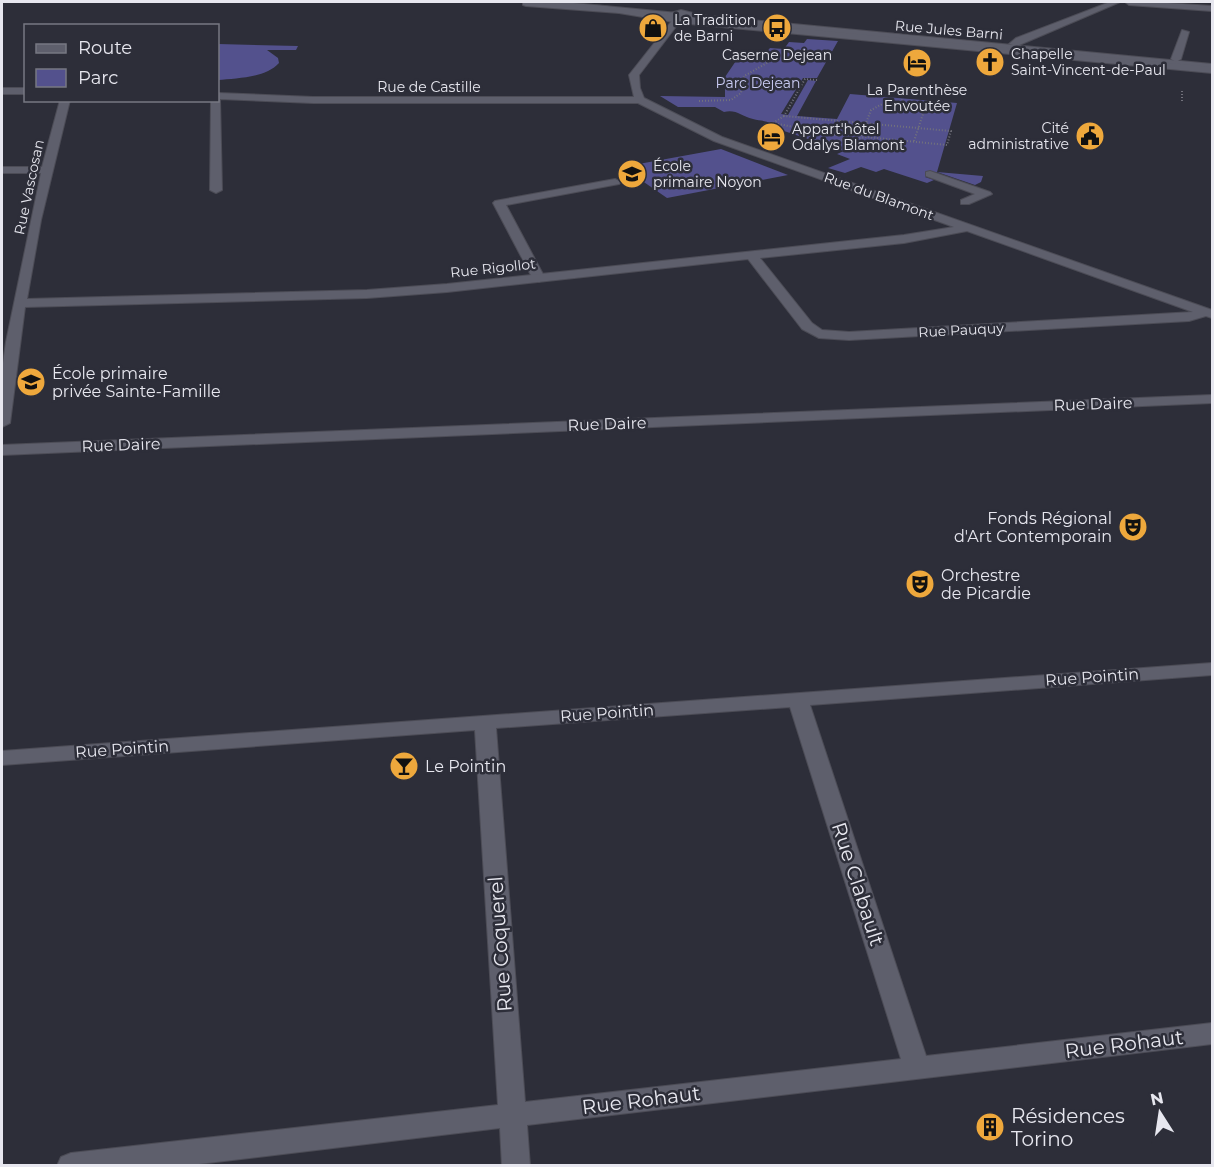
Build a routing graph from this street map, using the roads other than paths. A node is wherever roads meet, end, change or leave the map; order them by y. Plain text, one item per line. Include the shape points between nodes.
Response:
1 (515, 2) edge
2 (531, 2) edge
3 (544, 2) edge
4 (571, 2) edge
5 (1116, 2) edge
6 (1129, 2) edge
7 (1212, 9) edge
8 (679, 17) junction
9 (1185, 32) dead end
10 (1014, 44) junction
11 (1176, 59) junction
12 (1212, 67) edge
13 (2, 91) edge
14 (24, 92) edge
15 (219, 96) edge
16 (640, 100) junction
17 (64, 102) edge
18 (216, 102) edge
19 (2, 170) edge
20 (46, 170) junction
21 (930, 174) dead end
22 (615, 182) dead end
23 (216, 190) dead end
24 (965, 202) dead end
25 (966, 228) junction
26 (751, 255) junction
27 (539, 278) junction
28 (21, 303) junction
29 (1210, 313) edge
30 (4, 375) edge
31 (1212, 399) edge
32 (2, 423) edge
33 (2, 450) edge
34 (1212, 669) edge
35 (798, 699) junction
36 (485, 722) junction
37 (2, 758) edge
38 (1212, 1034) edge
39 (917, 1068) junction
40 (511, 1115) junction
41 (70, 1166) edge
42 (516, 1166) edge

1 - 2 street, Rue Jules Barni
2 - 8 street, Rue Jules Barni
3 - 8 street
4 - 8 street, Rue Jules Barni
5 - 10 street
6 - 7 street
8 - 10 street, Rue Jules Barni
8 - 12 street
8 - 12 street, Rue Jules Barni
8 - 16 street via 634,75
9 - 11 street
10 - 11 street, Rue Jules Barni
11 - 12 street, Rue Jules Barni
13 - 14 street
15 - 16 street, Rue de Castille via 313,100
16 - 25 street, Rue du Blamont via 718,139 938,214
17 - 20 street, Rue Vascosan
18 - 23 street
19 - 20 street
20 - 28 street, Rue Vascosan
21 - 24 street via 986,194
22 - 27 street via 499,203
25 - 26 street, Rue Rigollot via 904,239
25 - 29 street, Rue du Blamont
26 - 27 street, Rue Rigollot
26 - 29 street, Rue Pauquy via 807,326 819,334 849,336
27 - 28 street, Rue Rigollot via 367,294
28 - 30 street, Rue Vascosan
30 - 32 street, Rue Vascosan
31 - 33 street, Rue Daire
34 - 35 street, Rue Pointin
35 - 36 street, Rue Pointin
35 - 39 street, Rue Clabault
36 - 37 street, Rue Pointin
36 - 40 street, Rue Coquerel
38 - 39 street, Rue Rohaut
39 - 40 street, Rue Rohaut
40 - 41 street, Rue Rohaut
40 - 42 street, Rue Coquerel

